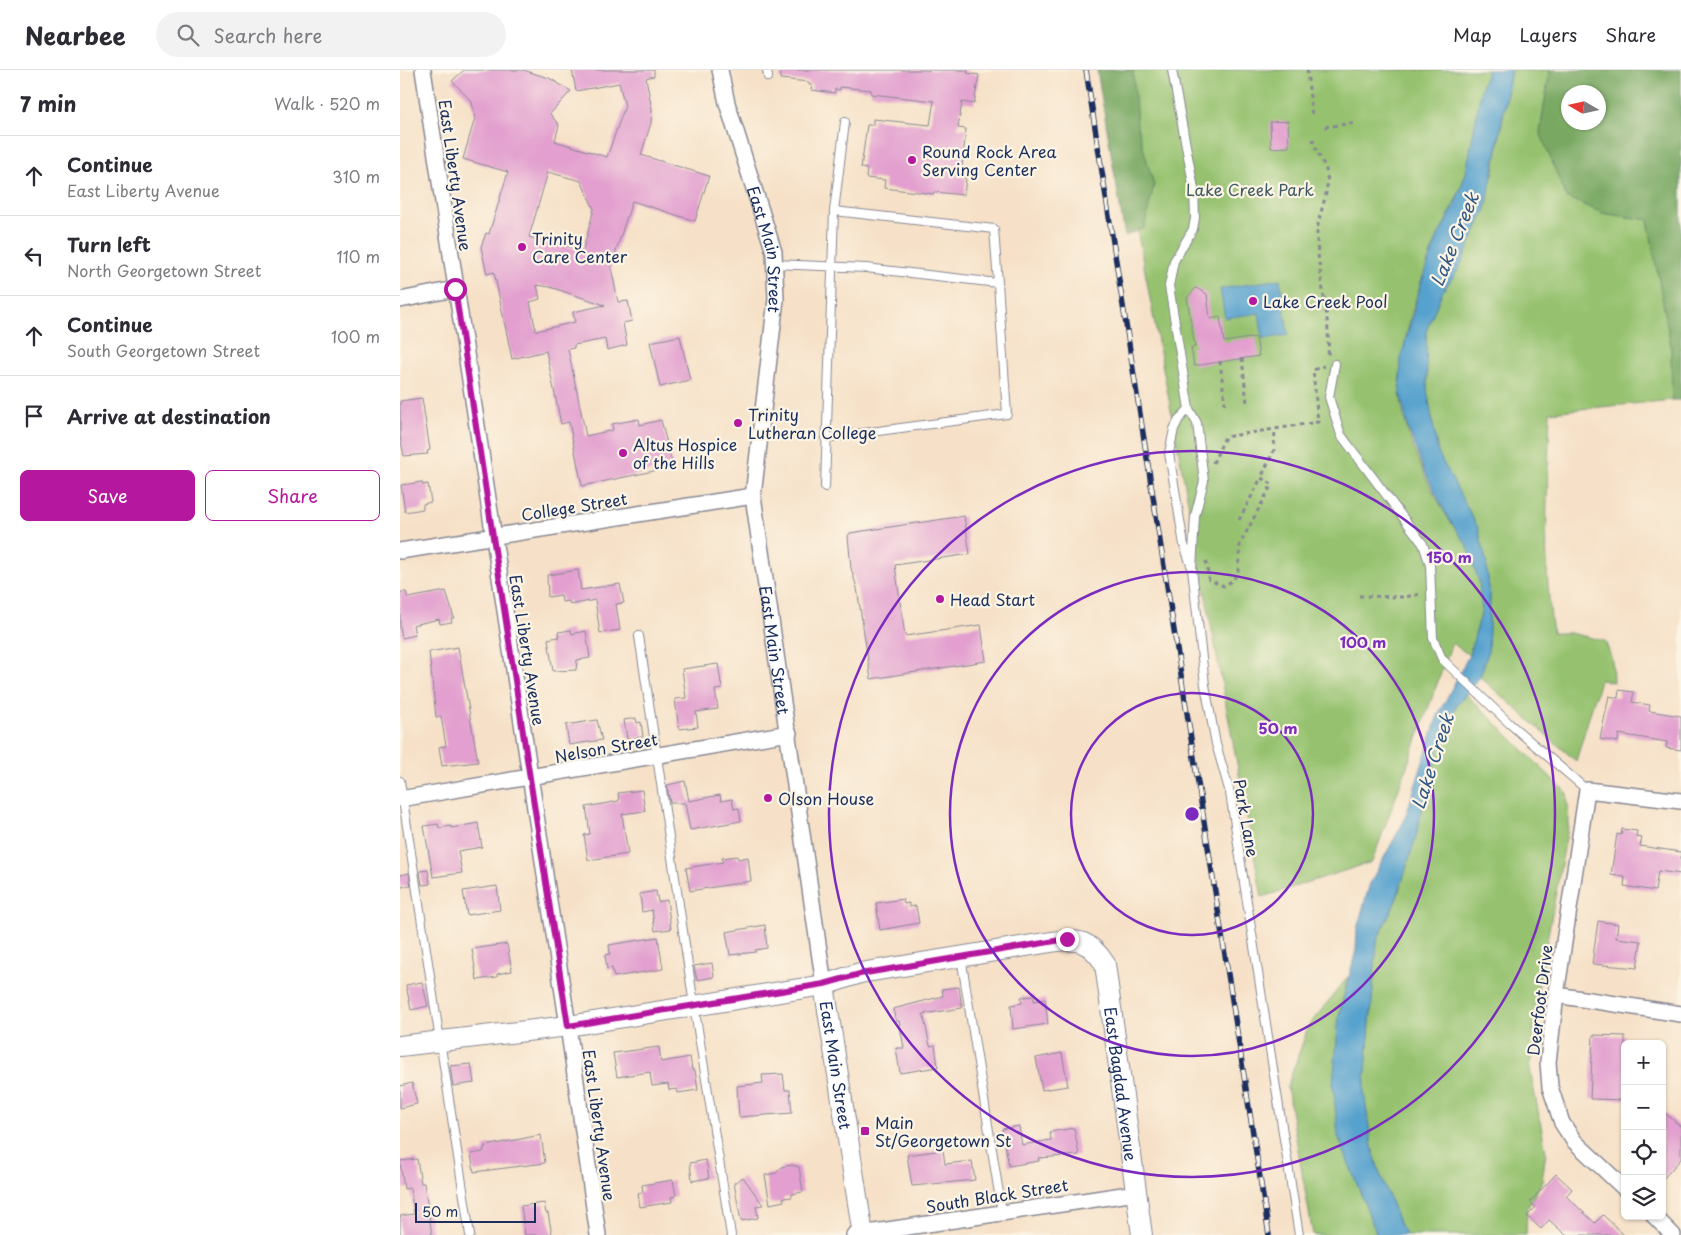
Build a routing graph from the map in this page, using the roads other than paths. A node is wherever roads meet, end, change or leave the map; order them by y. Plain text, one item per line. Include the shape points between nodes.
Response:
1 (423, 70) edge
2 (720, 70) edge
3 (1172, 70) edge
4 (845, 122) dead end
5 (834, 211) junction
6 (775, 264) junction
7 (833, 266) junction
8 (998, 283) junction
9 (455, 289) junction
10 (400, 300) edge
11 (1335, 364) dead end
12 (1189, 409) junction
13 (825, 438) junction
14 (825, 487) dead end
15 (753, 496) junction
16 (493, 537) junction
17 (400, 550) edge
18 (1192, 569) junction
19 (639, 636) dead end
20 (789, 733) junction
21 (657, 756) junction
22 (530, 778) junction
23 (400, 781) edge
24 (1587, 790) junction
25 (401, 799) edge
26 (1681, 801) edge
27 (961, 957) junction
28 (824, 984) junction
29 (1556, 995) junction
30 (694, 1005) junction
31 (1681, 1014) edge
32 (568, 1026) junction
33 (441, 1040) junction
34 (400, 1046) edge
35 (1621, 1186) edge
36 (1136, 1193) junction
37 (1002, 1212) junction
38 (1658, 1220) edge
39 (860, 1234) edge
40 (470, 1235) edge
41 (598, 1235) edge
42 (731, 1235) edge
43 (1142, 1235) edge
44 (1299, 1235) edge
45 (1673, 1235) edge

1 - 9 street, East Liberty Avenue
2 - 6 street, East Main Street
3 - 12 lane, Park Lane via 1194,188 1196,218 1194,229 1174,261 1169,286
4 - 5 lane
5 - 7 lane
5 - 8 lane via 994,229
6 - 7 lane
6 - 15 street, East Main Street via 776,299
7 - 8 lane
7 - 13 lane
8 - 13 lane via 1007,414
9 - 10 street
9 - 16 street, East Liberty Avenue
11 - 24 lane via 1329,397 1341,435 1423,544 1430,565 1433,638 1442,659 1563,772
12 - 18 lane, Park Lane via 1197,423 1204,481 1195,516
12 - 18 lane via 1174,429 1169,453 1184,545
13 - 14 lane
15 - 16 street, College Street
15 - 20 street, East Main Street
16 - 17 street, College Street
16 - 22 street, East Liberty Avenue
18 - 44 lane, Park Lane via 1205,685 1216,744 1230,792
19 - 21 lane
20 - 21 street, Nelson Street
20 - 28 street, East Main Street
21 - 22 street, Nelson Street
21 - 30 lane
22 - 25 street, Nelson Street
22 - 32 street, East Liberty Avenue
23 - 25 lane
24 - 26 street
24 - 29 street, Deerfoot Drive
25 - 33 lane
27 - 28 street via 860,974
27 - 36 street, East Bagdad Avenue via 1067,939 1084,942 1096,950 1105,964
27 - 37 lane
28 - 30 street
28 - 39 street, East Main Street
29 - 31 street
29 - 35 street, Deerfoot Drive via 1548,1062 1550,1087 1557,1111 1574,1141
30 - 32 street
30 - 42 lane
32 - 33 street
32 - 41 street, East Liberty Avenue
33 - 34 street
33 - 40 lane
36 - 37 street, South Black Street
36 - 43 street, East Bagdad Avenue
37 - 39 street, South Black Street
38 - 45 street

